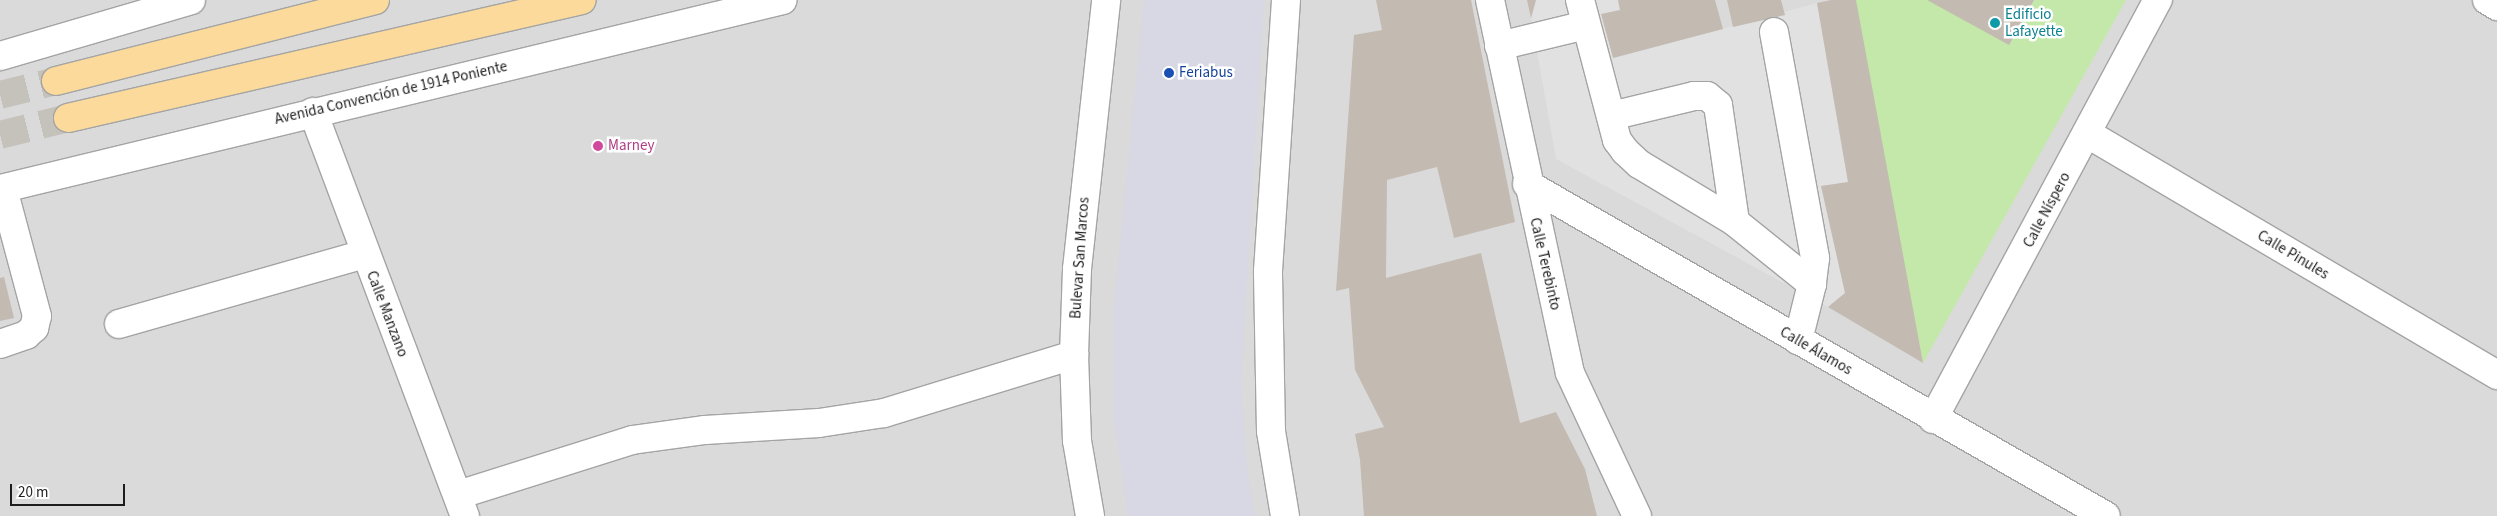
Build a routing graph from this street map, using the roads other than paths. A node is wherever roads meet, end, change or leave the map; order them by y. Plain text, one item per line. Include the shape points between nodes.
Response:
1 (191, 0) edge
2 (375, 0) edge
3 (582, 0) edge
4 (783, 0) edge
5 (1106, 0) edge
6 (1286, 0) edge
7 (1490, 0) edge
8 (2158, 0) edge
9 (2486, 0) edge
10 (2497, 6) edge
11 (1583, 12) edge
12 (1774, 32) dead end
13 (1499, 46) junction
14 (0, 56) edge
15 (56, 81) tunnel mouth
16 (313, 112) junction
17 (1610, 116) junction
18 (68, 118) tunnel mouth
19 (2088, 134) junction
20 (1528, 184) junction
21 (2, 189) edge
22 (1734, 222) junction
23 (364, 254) junction
24 (1812, 284) junction
25 (119, 324) dead end
26 (1798, 340) junction
27 (0, 344) edge
28 (1074, 355) junction
29 (2497, 375) edge
30 (1934, 419) junction
31 (461, 506) edge
32 (1090, 516) edge
33 (1285, 516) edge
34 (1637, 516) edge
35 (2106, 516) edge

1 - 14 street
2 - 15 main road
3 - 18 main road
4 - 16 street, Avenida Convención de 1914 Poniente
5 - 28 street, Bulevar San Marcos via 1077,269
6 - 33 street via 1268,271 1271,431
7 - 13 street, Calle Terebinto
8 - 19 street, Calle Níspero
9 - 10 street
11 - 13 street
11 - 17 street
12 - 24 street via 1811,228 1815,258
13 - 20 street, Calle Terebinto
16 - 21 street, Avenida Convención de 1914 Poniente
16 - 23 street, Calle Manzano
17 - 22 street via 1617,140 1639,164
17 - 22 street via 1694,96 1707,96 1718,105
19 - 29 street, Calle Pinules
19 - 30 street, Calle Níspero
20 - 26 street, Calle Álamos
20 - 34 street, Calle Terebinto via 1570,373
21 - 27 street via 37,316 34,328 26,335
22 - 24 street
23 - 25 street
23 - 31 street, Calle Manzano
24 - 26 street
26 - 30 street, Calle Álamos
28 - 31 street via 884,412 818,423 705,430 632,440
28 - 32 street, Bulevar San Marcos via 1077,441
30 - 35 street, Calle Álamos

